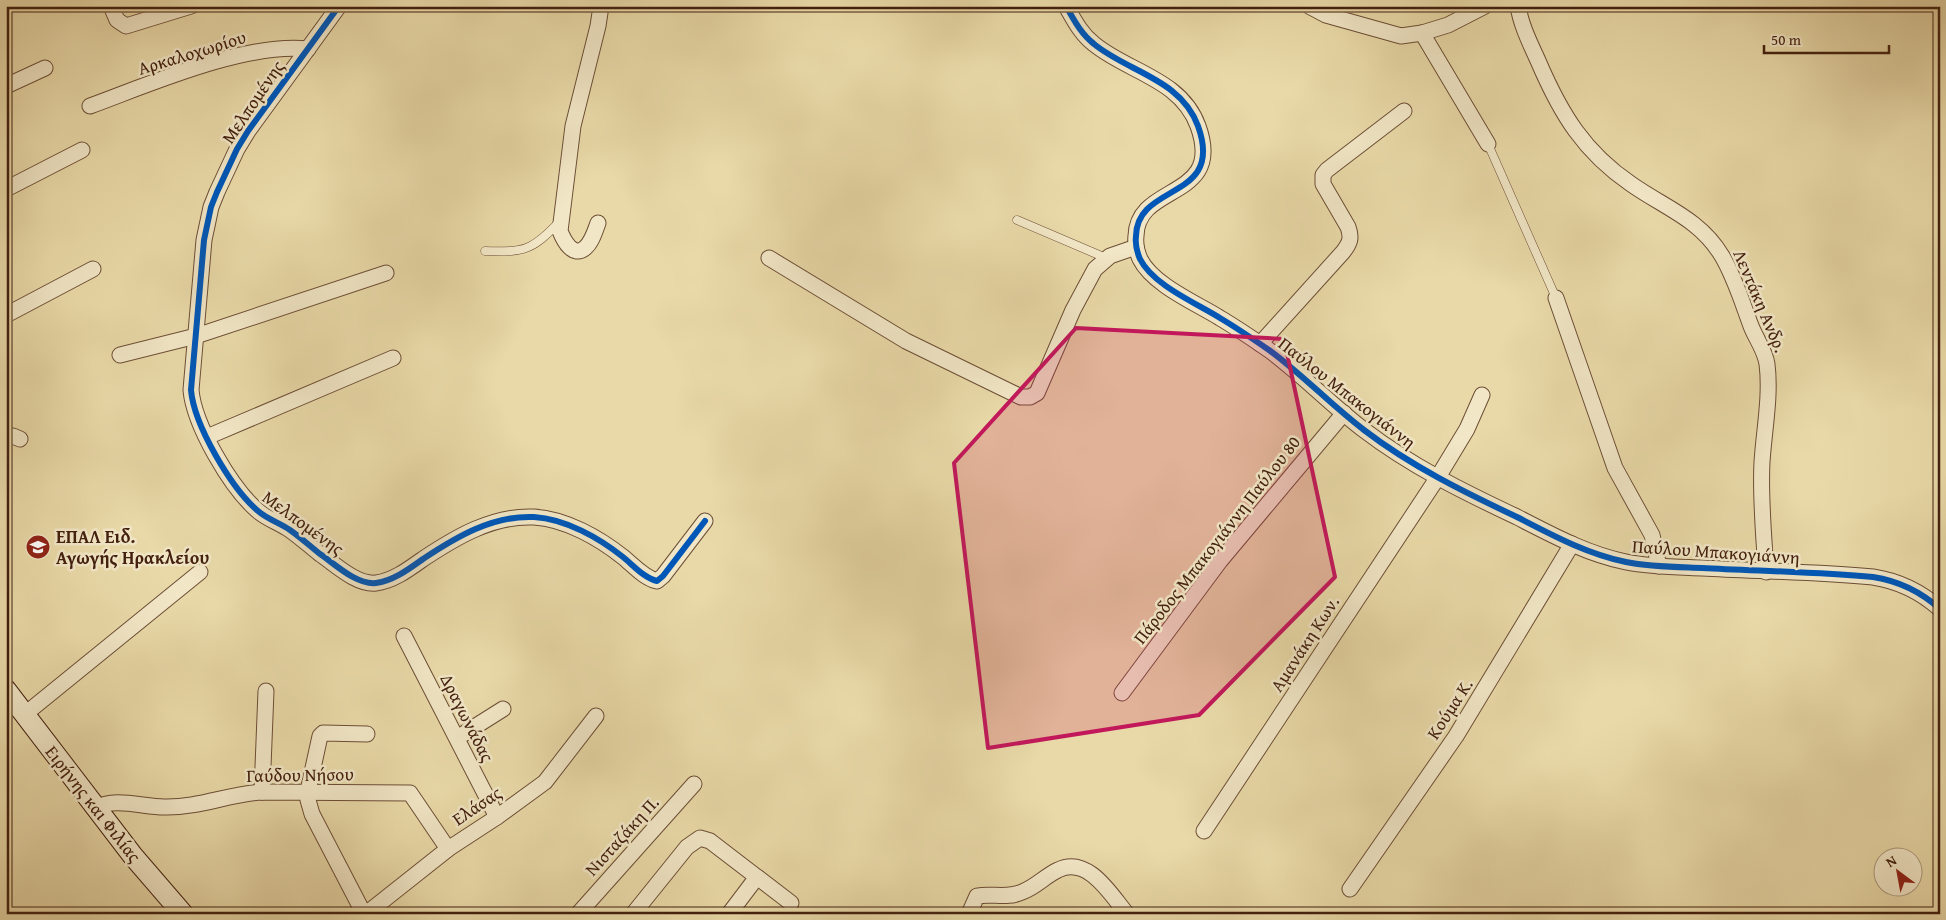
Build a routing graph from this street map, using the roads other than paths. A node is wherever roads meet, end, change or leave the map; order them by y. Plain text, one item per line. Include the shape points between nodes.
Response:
1 (111, 6) edge
2 (191, 6) edge
3 (339, 6) edge
4 (601, 6) edge
5 (1066, 6) edge
6 (1309, 6) edge
7 (1485, 6) edge
8 (1518, 6) edge
9 (1422, 33) junction
10 (308, 49) junction
11 (45, 68) dead end
12 (6, 86) edge
13 (90, 106) dead end
14 (1404, 111) dead end
15 (1488, 144) joint
16 (82, 150) dead end
17 (6, 189) edge
18 (562, 218) junction
19 (1017, 220) dead end
20 (598, 223) dead end
21 (1136, 246) junction
22 (485, 251) dead end
23 (768, 258) dead end
24 (1106, 258) junction
25 (93, 269) dead end
26 (386, 273) dead end
27 (1556, 298) joint
28 (6, 315) edge
29 (196, 336) junction
30 (1260, 344) junction
31 (120, 355) dead end
32 (393, 358) dead end
33 (1482, 395) dead end
34 (1344, 412) junction
35 (207, 437) junction
36 (1438, 477) junction
37 (704, 521) dead end
38 (1572, 544) junction
39 (1659, 566) junction
40 (200, 572) dead end
41 (1766, 572) junction
42 (1940, 609) edge
43 (404, 636) dead end
44 (6, 690) edge
45 (266, 691) dead end
46 (1122, 693) dead end
47 (503, 709) dead end
48 (24, 715) junction
49 (596, 716) dead end
50 (367, 734) dead end
51 (457, 738) junction
52 (694, 784) dead end
53 (308, 791) junction
54 (262, 792) junction
55 (96, 808) junction
56 (497, 816) junction
57 (1204, 831) dead end
58 (448, 849) junction
59 (757, 877) junction
60 (1350, 889) dead end
61 (791, 903) dead end
62 (183, 914) edge
63 (365, 914) edge
64 (578, 914) edge
65 (633, 914) edge
66 (729, 914) edge
67 (969, 914) edge
68 (1127, 914) edge

1 - 2 street via 123,25
3 - 10 street, Μελπομένης
4 - 18 street via 573,126
5 - 21 street via 1095,45 1154,78 1183,101 1199,130 1203,152 1199,170 1192,179 1144,212 1137,225
6 - 9 street via 1326,15 1393,35
7 - 9 street via 1448,25
8 - 41 street, Λεντάκη Ανδρ. via 1533,51 1554,96 1581,140 1608,167 1701,229 1729,268 1767,362 1768,390 1761,464
9 - 15 street
10 - 13 street, Αρκαλοχωρίου via 284,48 221,61
10 - 29 street, Μελπομένης via 248,131 211,207 204,240
11 - 12 street
14 - 30 street via 1324,175 1323,184 1348,227 1350,240 1343,252
15 - 27 lane
16 - 17 street
18 - 20 street via 560,231 563,239 574,250 585,248
18 - 22 lane via 536,244 526,249
19 - 24 lane
21 - 24 street
21 - 30 street, Παύλου Μπακογιάννη via 1140,260 1156,277
23 - 24 street via 906,341 1025,398 1037,393 1073,310 1092,274
25 - 28 street
26 - 29 street
27 - 39 street via 1615,468 1652,535
29 - 31 street
29 - 35 street, Μελπομένης via 191,376 192,402
30 - 34 street, Παύλου Μπακογιάννη
32 - 35 street
33 - 36 street, Αμανάκη Κων. via 1467,429
34 - 36 street, Παύλου Μπακογιάννη via 1392,450
34 - 46 street, Πάροδος Μπακογιάννη Παύλου 80 via 1220,561
35 - 37 street, Μελπομένης via 230,478 258,512 290,530 350,574 370,583 394,577 468,532 529,517 553,520 586,534 657,581
36 - 38 street, Παύλου Μπακογιάννη
36 - 57 street, Αμανάκη Κων.
38 - 39 street, Παύλου Μπακογιάννη via 1605,557
38 - 60 street, Κούμα Κ. via 1456,736
39 - 41 street, Παύλου Μπακογιάννη
40 - 48 street
41 - 42 street, Παύλου Μπακογιάννη via 1847,574 1886,579 1919,593
43 - 51 street, Δραγωνάδας
44 - 48 street, Ειρήνης και Φιλίας
45 - 54 street
47 - 51 street
48 - 55 street, Ειρήνης και Φιλίας
49 - 56 street, Ελάσας via 544,782
50 - 53 street via 323,733
51 - 56 street, Δραγωνάδας
52 - 64 street, Νισταζάκη Π.
53 - 54 street, Γαύδου Νήσου
53 - 58 street, Γαύδου Νήσου via 410,793
53 - 63 street via 310,810
54 - 55 street, Γαύδου Νήσου via 186,806 110,804
55 - 62 street, Ειρήνης και Φιλίας
56 - 58 street, Ελάσας
58 - 63 street, Ελάσας
59 - 61 street
59 - 65 street via 710,841 700,838 687,847
59 - 66 street
67 - 68 street via 977,896 1013,896 1058,869 1071,866 1089,872

